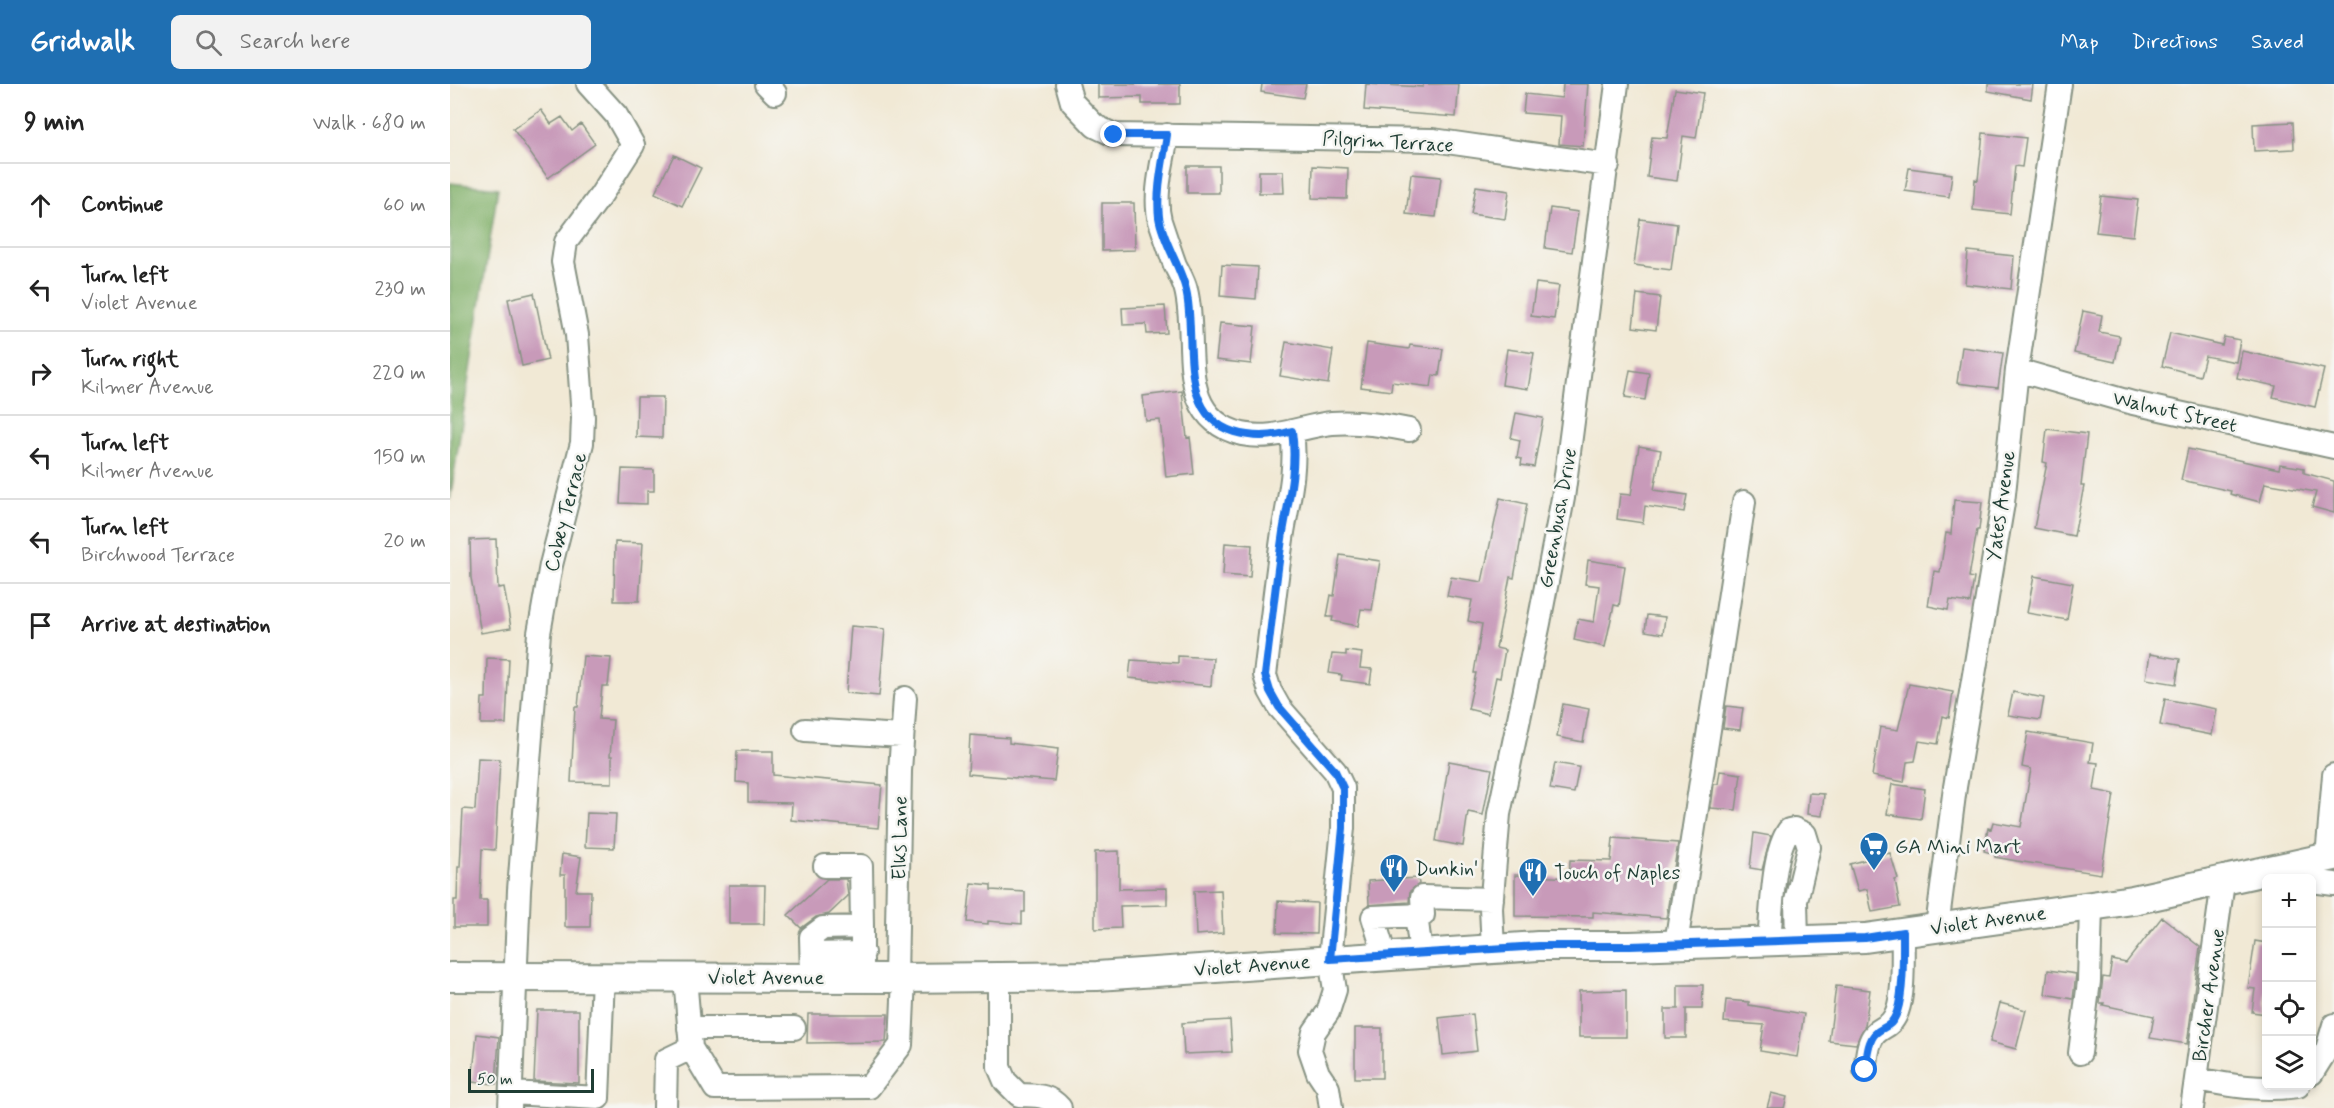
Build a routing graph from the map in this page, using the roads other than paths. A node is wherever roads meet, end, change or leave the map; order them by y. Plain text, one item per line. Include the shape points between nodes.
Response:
1 (588, 84) edge
2 (1067, 84) edge
3 (1617, 84) edge
4 (2060, 84) edge
5 (1167, 135) junction
6 (1608, 165) junction
7 (2017, 370) junction
8 (1409, 430) dead end
9 (1292, 431) junction
10 (2334, 447) edge
11 (1744, 502) dead end
12 (905, 698) dead end
13 (806, 730) dead end
14 (902, 736) junction
15 (2334, 775) edge
16 (825, 866) dead end
17 (2327, 870) edge
18 (2260, 874) joint
19 (2223, 882) junction
20 (1492, 898) junction
21 (2091, 906) junction
22 (1416, 914) junction
23 (862, 927) junction
24 (1936, 927) junction
25 (1903, 932) junction
26 (1676, 944) junction
27 (1492, 949) junction
28 (1421, 954) junction
29 (1385, 956) junction
30 (1330, 959) junction
31 (863, 965) junction
32 (812, 966) junction
33 (516, 976) junction
34 (603, 976) junction
35 (450, 977) edge
36 (684, 977) junction
37 (999, 977) junction
38 (900, 978) junction
39 (2334, 1025) edge
40 (794, 1028) dead end
41 (690, 1038) junction
42 (2080, 1053) dead end
43 (2316, 1066) edge
44 (1865, 1070) dead end
45 (2197, 1079) junction
46 (2262, 1088) edge
47 (868, 1097) edge
48 (730, 1098) edge
49 (510, 1100) edge
50 (1019, 1102) edge
51 (665, 1108) edge
52 (1060, 1108) edge
53 (1331, 1108) edge
54 (2192, 1108) edge

1 - 33 street, Cobey Terrace via 616,115 633,145 564,249 564,270 577,335 582,443 538,633
2 - 5 street, Pilgrim Terrace via 1072,102 1095,126 1114,135
3 - 6 street, Greenbush Drive
4 - 7 street, Yates Avenue
5 - 6 street, Pilgrim Terrace via 1433,140
5 - 9 street via 1159,192 1160,218 1186,289 1195,393 1203,409 1227,430 1260,436
6 - 20 street, Greenbush Drive via 1563,498 1499,814
7 - 10 street, Walnut Street via 2133,403
7 - 24 street, Yates Avenue via 2003,503
8 - 9 street via 1382,424 1332,423
9 - 30 street via 1292,486 1265,675 1279,707 1335,771 1343,788 1343,828
11 - 26 street
12 - 14 street, Elks Lane
13 - 14 street
14 - 38 street, Elks Lane
15 - 17 street
16 - 23 street via 861,866
17 - 18 main road, Violet Avenue
18 - 19 main road, Violet Avenue
19 - 21 main road, Violet Avenue
19 - 45 street, Bircher Avenue
20 - 22 street via 1422,897 1423,915
20 - 27 street, Greenbush Drive
21 - 24 main road, Violet Avenue
21 - 42 street via 2089,981
22 - 28 street
22 - 29 street via 1373,917
23 - 31 street
23 - 32 street via 823,928 811,938
24 - 25 main road, Violet Avenue
25 - 26 main road, Violet Avenue via 1865,938
25 - 44 street via 1897,1011 1888,1027 1872,1037
26 - 27 main road, Violet Avenue
27 - 28 main road, Violet Avenue
28 - 29 main road, Violet Avenue
29 - 30 main road, Violet Avenue
30 - 37 main road, Violet Avenue via 1097,976
30 - 53 street via 1335,990 1328,1012 1314,1032 1310,1050 1328,1088
31 - 32 main road, Violet Avenue
31 - 38 main road, Violet Avenue
32 - 36 main road, Violet Avenue
33 - 34 main road, Violet Avenue
33 - 35 main road, Violet Avenue
33 - 49 street
34 - 36 main road, Violet Avenue
34 - 49 street via 598,1098
36 - 41 street
37 - 38 main road, Violet Avenue
37 - 50 street via 999,1067
38 - 47 street, Elks Lane via 901,1045
39 - 43 street
40 - 41 street
41 - 48 street via 714,1088
41 - 51 street via 666,1060
45 - 46 street
45 - 54 street, Bircher Avenue
47 - 48 street
50 - 52 street via 1044,1096

